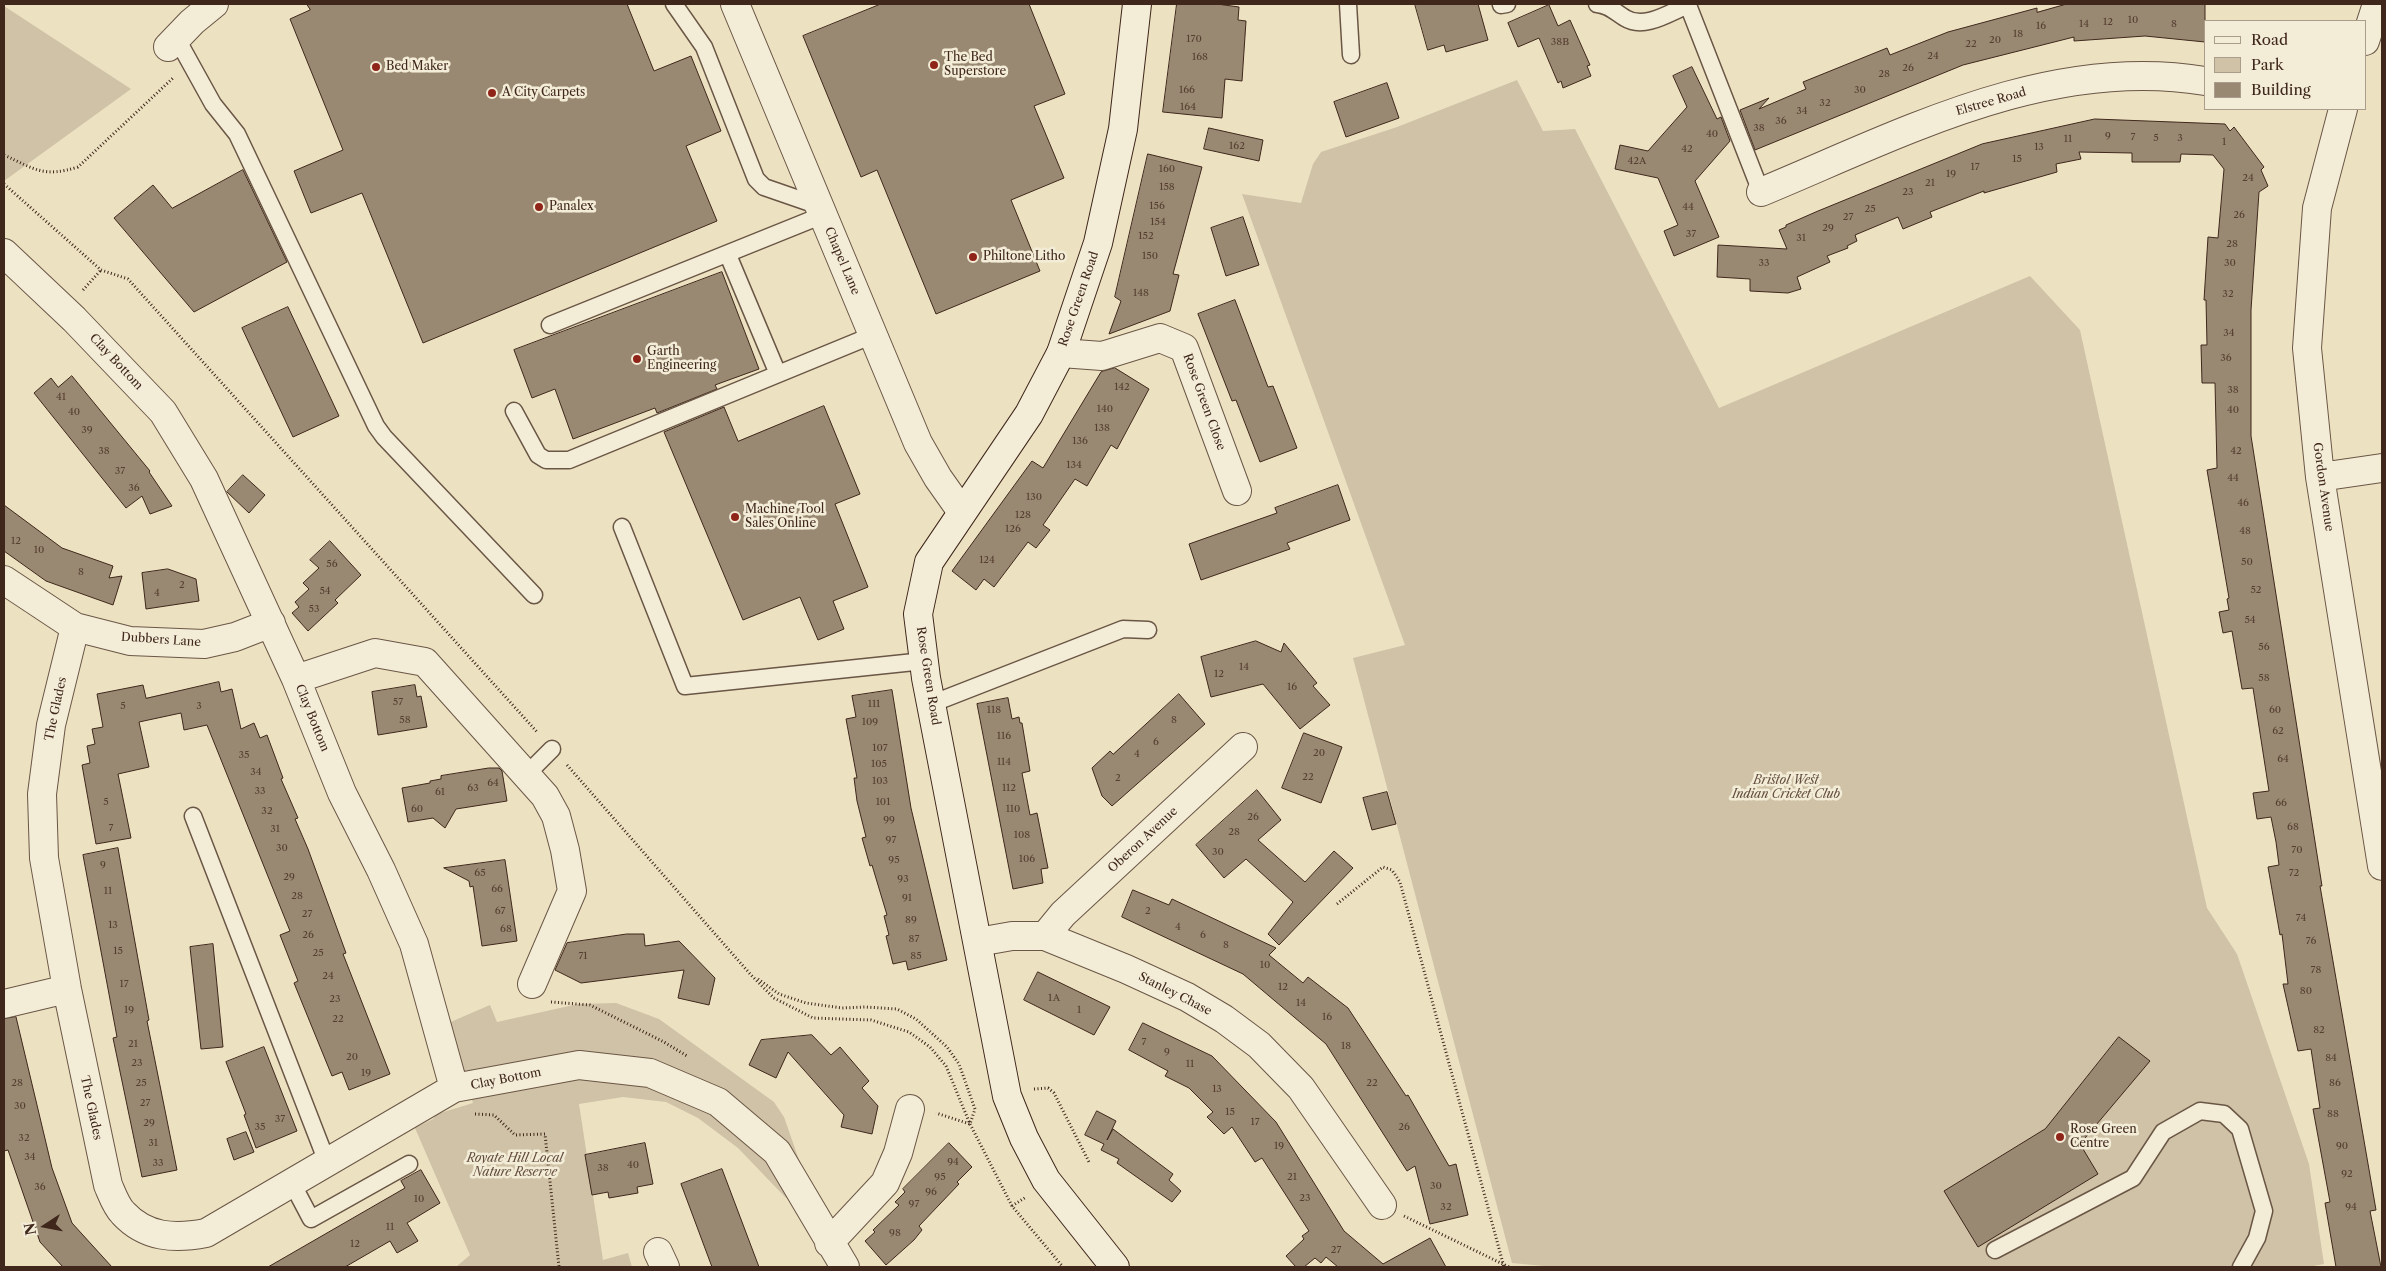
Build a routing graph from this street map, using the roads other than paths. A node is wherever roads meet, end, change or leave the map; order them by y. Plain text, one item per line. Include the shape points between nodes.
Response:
1 (214, 4) edge
2 (674, 4) edge
3 (735, 4) edge
4 (1137, 4) edge
5 (1348, 4) edge
6 (1597, 4) edge
7 (2377, 4) edge
8 (2366, 38) edge
9 (172, 43) joint
10 (1351, 55) dead end
11 (2204, 81) edge
12 (2341, 110) edge
13 (1761, 192) joint
14 (821, 211) junction
15 (4, 253) edge
16 (728, 255) junction
17 (550, 325) dead end
18 (874, 335) junction
19 (1061, 353) junction
20 (778, 374) junction
21 (514, 411) dead end
22 (2382, 468) edge
23 (2320, 477) junction
24 (1236, 491) dead end
25 (962, 512) junction
26 (622, 527) dead end
27 (4, 580) edge
28 (534, 595) dead end
29 (271, 623) junction
30 (75, 627) junction
31 (1148, 630) dead end
32 (924, 661) junction
33 (296, 678) junction
34 (931, 704) junction
35 (1243, 747) dead end
36 (552, 749) road end
37 (526, 775) junction
38 (193, 816) dead end
39 (2382, 866) edge
40 (1045, 936) junction
41 (978, 942) junction
42 (532, 984) dead end
43 (67, 989) junction
44 (4, 1004) edge
45 (449, 1091) junction
46 (910, 1109) road end
47 (327, 1162) junction
48 (409, 1164) dead end
49 (292, 1183) junction
50 (1382, 1205) road end
51 (829, 1243) junction
52 (1995, 1250) dead end
53 (845, 1267) edge
54 (1115, 1267) edge
55 (2241, 1267) edge

1 - 9 street
2 - 14 lane via 704,47 756,179 764,187
3 - 14 street, Chapel Lane
4 - 19 street, Rose Green Road via 1121,138 1098,243
5 - 10 lane
6 - 13 lane via 1607,5 1630,21 1646,22 1688,5
7 - 8 street
9 - 28 lane via 237,134 376,426
11 - 13 street, Elstree Road via 2156,76 2119,77 2047,86 1968,107
12 - 23 street, Gordon Avenue via 2317,208 2307,348
14 - 16 lane
14 - 18 street, Chapel Lane
15 - 29 street, Clay Bottom via 74,319 163,412 204,480
16 - 17 lane
16 - 20 lane
18 - 20 lane
18 - 25 street, Chapel Lane via 918,443
19 - 24 street, Rose Green Close via 1102,356 1160,338 1184,348
19 - 25 street, Rose Green Road via 1029,414
20 - 21 lane via 569,460 546,460 538,455
22 - 23 street
23 - 39 street, Gordon Avenue
25 - 32 street, Rose Green Road via 929,562 918,614
26 - 32 lane via 684,686
27 - 30 street, Dubbers Lane
29 - 30 street, Dubbers Lane via 204,644 130,641
29 - 33 street, Clay Bottom
30 - 43 street, The Glades via 51,725 42,794 44,858
31 - 34 lane via 1123,629
32 - 34 street, Rose Green Road
33 - 37 street, Clay Bottom via 375,653 425,662
33 - 45 street, Clay Bottom via 342,793 414,944
34 - 41 street, Rose Green Road
35 - 40 street, Oberon Avenue via 1062,914
36 - 37 lane
37 - 42 street, Clay Bottom via 545,796 556,816 572,891
38 - 47 lane
40 - 41 street, Stanley Chase via 1012,936
40 - 50 street, Stanley Chase via 1188,997 1259,1045 1301,1088
41 - 54 street, Rose Green Road via 1007,1096 1024,1138 1046,1180
43 - 44 street
43 - 49 street, The Glades via 108,1186 121,1212 139,1226 180,1238 206,1233
45 - 47 street, The Glades
45 - 51 street, Clay Bottom via 579,1065 650,1073 718,1102 776,1152
46 - 51 street via 898,1153 885,1183
47 - 49 street, The Glades
48 - 49 lane via 304,1222
51 - 53 street, Clay Bottom
52 - 55 lane via 2133,1178 2163,1132 2200,1111 2224,1114 2240,1130 2264,1212 2257,1238

